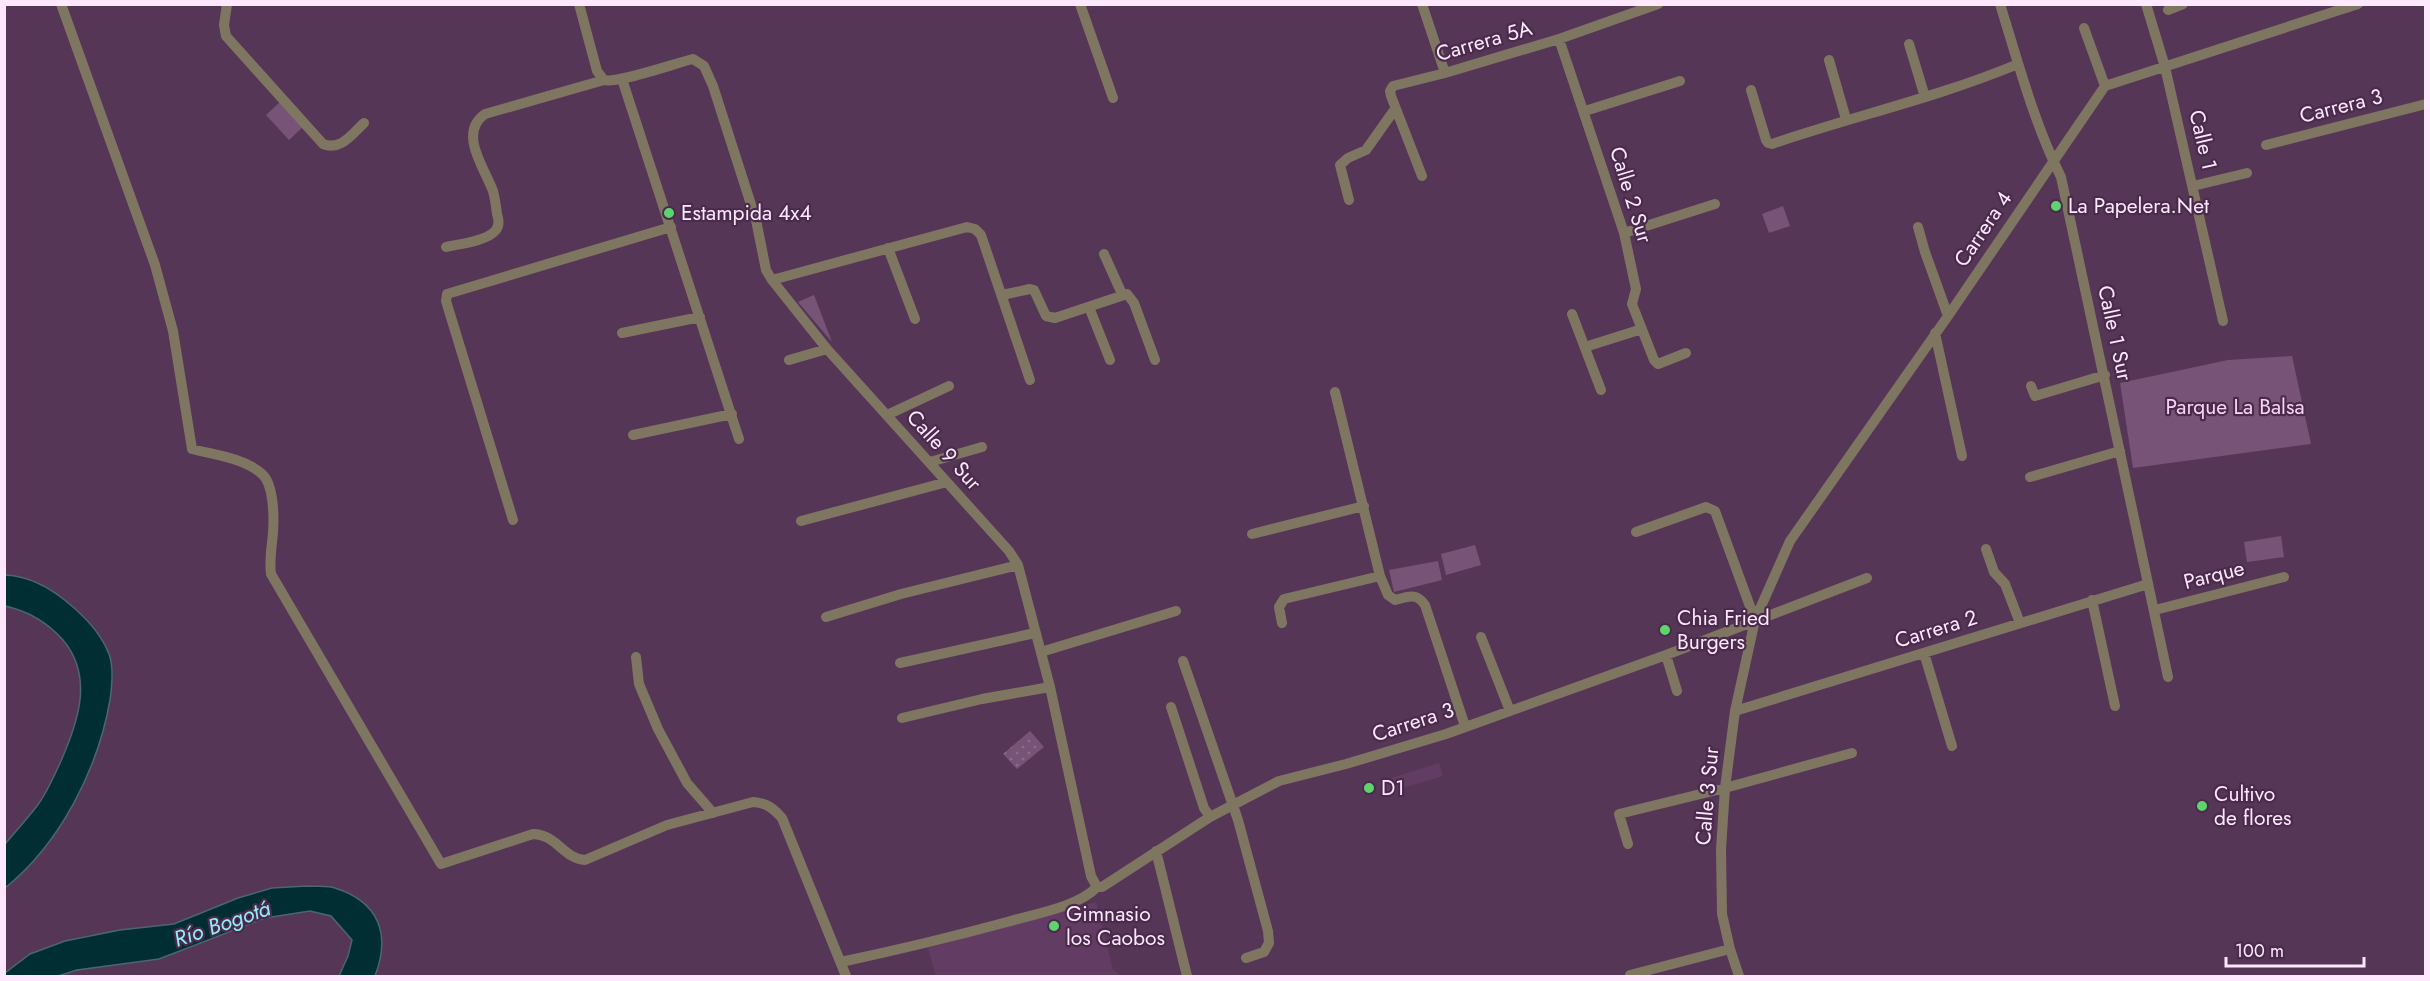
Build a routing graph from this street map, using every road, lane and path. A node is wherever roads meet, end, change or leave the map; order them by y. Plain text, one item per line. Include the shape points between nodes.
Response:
1 (61, 4) edge
2 (227, 4) edge
3 (579, 4) edge
4 (1080, 4) edge
5 (1422, 4) edge
6 (1658, 4) edge
7 (2000, 4) edge
8 (2146, 4) edge
9 (2183, 4) edge
10 (2358, 4) edge
11 (2343, 7) edge
12 (2168, 10) dead end
13 (2084, 28) dead end
14 (1559, 39) junction
15 (1909, 44) dead end
16 (1829, 60) dead end
17 (2018, 64) junction
18 (2165, 67) junction
19 (1445, 73) junction
20 (622, 79) junction
21 (604, 80) junction
22 (1680, 81) dead end
23 (2104, 86) junction
24 (1751, 90) dead end
25 (1925, 97) junction
26 (1113, 98) dead end
27 (2426, 104) edge
28 (1395, 109) junction
29 (1585, 111) junction
30 (1846, 119) junction
31 (364, 123) dead end
32 (2266, 145) dead end
33 (2053, 161) junction
34 (2247, 173) dead end
35 (1422, 176) dead end
36 (2193, 186) junction
37 (1348, 200) dead end
38 (1714, 204) dead end
39 (671, 227) junction
40 (1918, 227) dead end
41 (1624, 233) junction
42 (446, 247) dead end
43 (888, 248) junction
44 (1104, 254) dead end
45 (772, 280) junction
46 (1122, 294) junction
47 (1002, 295) junction
48 (1089, 306) junction
49 (1572, 314) dead end
50 (1948, 316) junction
51 (700, 317) junction
52 (915, 319) dead end
53 (2223, 321) dead end
54 (1642, 329) junction
55 (622, 333) dead end
56 (1935, 333) junction
57 (1585, 347) junction
58 (827, 349) junction
59 (1686, 353) dead end
60 (789, 360) dead end
61 (1110, 360) dead end
62 (1155, 360) dead end
63 (2105, 375) junction
64 (1030, 380) dead end
65 (949, 386) dead end
66 (2031, 386) dead end
67 (1601, 390) dead end
68 (1335, 392) dead end
69 (732, 414) junction
70 (887, 415) junction
71 (633, 435) dead end
72 (739, 439) dead end
73 (982, 447) dead end
74 (2120, 451) junction
75 (1962, 456) dead end
76 (930, 462) junction
77 (2030, 477) dead end
78 (946, 482) junction
79 (1364, 506) junction
80 (513, 520) dead end
81 (801, 521) dead end
82 (1636, 532) dead end
83 (1252, 534) dead end
84 (1986, 549) dead end
85 (1018, 565) junction
86 (1380, 576) junction
87 (2284, 577) dead end
88 (1867, 578) dead end
89 (2148, 584) junction
90 (2092, 600) junction
91 (2155, 610) junction
92 (1176, 611) dead end
93 (826, 617) dead end
94 (1755, 620) junction
95 (1282, 623) dead end
96 (2020, 623) junction
97 (1035, 633) junction
98 (1481, 637) dead end
99 (1041, 652) junction
100 (1924, 653) junction
101 (1666, 655) junction
102 (636, 657) dead end
103 (1183, 661) dead end
104 (900, 663) dead end
105 (2168, 677) dead end
106 (1050, 687) junction
107 (1677, 691) dead end
108 (2115, 706) dead end
109 (1171, 707) dead end
110 (1510, 711) junction
111 (1735, 711) junction
112 (902, 718) dead end
113 (1465, 726) junction
114 (1952, 746) dead end
115 (1852, 753) dead end
116 (1725, 788) junction
117 (1233, 805) junction
118 (713, 813) junction
119 (1210, 817) junction
120 (1628, 844) dead end
121 (1156, 850) junction
122 (1097, 887) junction
123 (1730, 949) junction
124 (1246, 958) dead end
125 (841, 962) junction
126 (1630, 975) dead end
127 (846, 976) edge
128 (1187, 976) edge
129 (1739, 976) edge

1 - 118 street via 155,265 173,331 192,449 238,461 267,480 273,512 271,574 441,864 533,834 550,838 576,860 585,860 667,825
2 - 31 street via 226,36 323,144 340,145
3 - 21 street via 597,71
4 - 26 street
5 - 19 street
6 - 14 street, Carrera 5A
7 - 17 street, Calle 1 Sur
8 - 18 street, Calle 1
9 - 12 street
10 - 11 street
11 - 18 street
13 - 23 street
14 - 19 street, Carrera 5A
14 - 29 street, Calle 2 Sur
15 - 25 street
16 - 30 street
17 - 25 street
17 - 33 street, Calle 1 Sur
18 - 23 street
18 - 36 street, Calle 1
19 - 28 street, Carrera 5A via 1393,86 1390,91
20 - 21 street
20 - 39 street
20 - 45 street, Calle 9 Sur via 693,59 704,66
21 - 42 street via 478,119 472,142 494,193 499,222 490,235
22 - 29 street
23 - 33 street, Carrera 4
24 - 30 street via 1768,143
25 - 30 street
27 - 32 street, Carrera 3
28 - 35 street
28 - 37 street via 1366,150 1340,165
29 - 41 street, Calle 2 Sur
33 - 50 street, Carrera 4
33 - 63 street, Calle 1 Sur via 2061,177
34 - 36 street
36 - 53 street, Calle 1
38 - 41 street
39 - 51 street
39 - 80 street via 447,294
40 - 50 street
41 - 54 street, Calle 2 Sur via 1636,289 1632,304
43 - 45 street
43 - 47 street via 967,227 975,229
43 - 52 street
44 - 46 street
45 - 58 street, Calle 9 Sur
46 - 48 street
46 - 62 street via 1131,297
47 - 48 street via 1034,290 1050,318
47 - 64 street
48 - 61 street
49 - 57 street
50 - 56 street, Carrera 4
51 - 55 street
51 - 69 street
54 - 57 street
54 - 59 street, Calle 2 Sur via 1655,363
56 - 75 street
56 - 94 street, Carrera 4 via 1790,542
57 - 67 street
58 - 60 street
58 - 70 street, Calle 9 Sur
63 - 66 street via 2035,396
63 - 74 street, Calle 1 Sur
65 - 70 street
68 - 79 street
69 - 71 street
69 - 72 street
70 - 76 street, Calle 9 Sur
73 - 76 street
74 - 77 street
74 - 89 street, Calle 1 Sur
76 - 78 street, Calle 9 Sur
78 - 81 street
78 - 85 street, Calle 9 Sur via 1010,551
79 - 83 street
79 - 86 street
82 - 94 street via 1706,507 1714,511
84 - 96 street
85 - 93 street
85 - 97 street, Calle 9 Sur
86 - 95 street via 1284,599 1279,607
86 - 113 street via 1391,599 1413,595 1425,605
87 - 91 street, Parque
88 - 94 street, Carrera 3
89 - 90 street, Carrera 2
89 - 91 street, Calle 1 Sur
90 - 96 street, Carrera 2
90 - 108 street
91 - 105 street, Calle 1 Sur
92 - 99 street
94 - 101 street, Carrera 3
94 - 111 street, Calle 3 Sur
96 - 100 street, Carrera 2
97 - 99 street, Calle 9 Sur
97 - 104 street
98 - 110 street
99 - 106 street, Calle 9 Sur
100 - 111 street, Carrera 2
100 - 114 street
101 - 107 street
101 - 110 street, Carrera 3
102 - 118 street via 639,684 658,729 687,783
103 - 117 street
106 - 112 street
106 - 122 street, Calle 9 Sur via 1091,876
109 - 119 street
110 - 113 street, Carrera 3
111 - 116 street, Calle 3 Sur
113 - 117 street, Carrera 3 via 1279,781
115 - 116 street
116 - 120 street via 1619,814
116 - 123 street, Calle 3 Sur via 1722,914
117 - 119 street, Carrera 3
117 - 124 street via 1270,938 1264,952
118 - 125 street via 753,802 765,803 782,818
119 - 121 street, Carrera 3
121 - 122 street, Carrera 3
121 - 128 street
122 - 125 street, Carrera 3 via 1084,898 1042,912 923,945
123 - 126 street
123 - 129 street, Calle 3 Sur
125 - 127 street

